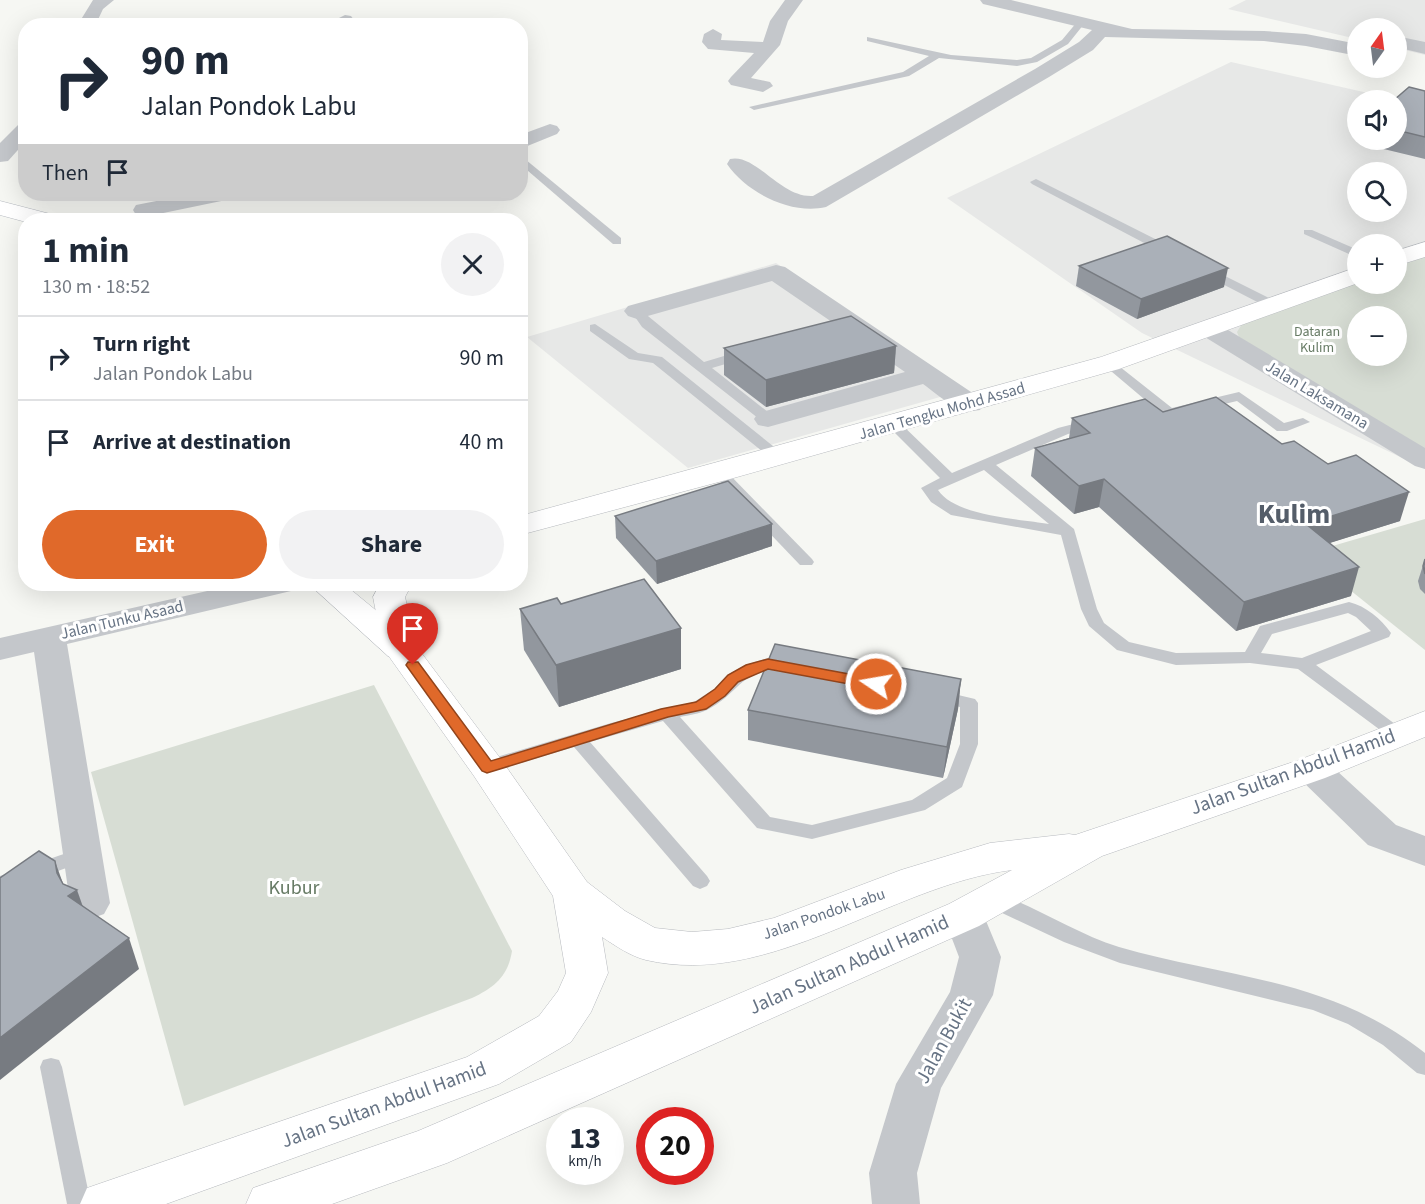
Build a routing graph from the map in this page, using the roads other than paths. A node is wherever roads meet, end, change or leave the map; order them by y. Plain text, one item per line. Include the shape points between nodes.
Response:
1 (105, 0) edge
2 (794, 0) edge
3 (989, 0) edge
4 (90, 18) edge
5 (1080, 24) junction
6 (1109, 30) junction
7 (714, 34) dead end
8 (870, 39) dead end
9 (1407, 44) edge
10 (768, 48) junction
11 (1347, 48) edge
12 (1425, 48) edge
13 (937, 55) junction
14 (1407, 61) edge
15 (1425, 65) edge
16 (763, 86) dead end
17 (754, 107) dead end
18 (550, 130) dead end
19 (18, 137) edge
20 (528, 140) edge
21 (0, 156) edge
22 (738, 164) dead end
23 (528, 165) edge
24 (1036, 182) dead end
25 (188, 201) edge
26 (0, 208) edge
27 (144, 210) dead end
28 (19, 213) edge
29 (1308, 232) dead end
30 (617, 241) dead end
31 (1425, 249) edge
32 (1347, 250) edge
33 (1407, 255) edge
34 (1347, 278) edge
35 (1273, 305) junction
36 (637, 311) joint
37 (595, 328) dead end
38 (1209, 329) junction
39 (758, 350) edge
40 (1110, 363) junction
41 (702, 367) junction
42 (926, 375) junction
43 (970, 404) junction
44 (1160, 406) junction
45 (768, 419) joint
46 (1303, 422) dead end
47 (894, 425) junction
48 (778, 457) junction
49 (1425, 460) edge
50 (987, 465) junction
51 (720, 473) junction
52 (949, 478) junction
53 (528, 524) edge
54 (1068, 532) junction
55 (806, 562) dead end
56 (249, 591) edge
57 (333, 591) edge
58 (392, 591) edge
59 (49, 638) junction
60 (400, 648) junction
61 (0, 649) edge
62 (1250, 657) junction
63 (1303, 664) junction
64 (806, 670) edge
65 (916, 691) edge
66 (666, 713) junction
67 (1411, 728) edge
68 (578, 740) junction
69 (487, 767) junction
70 (1312, 769) junction
71 (1089, 846) junction
72 (1425, 851) edge
73 (85, 854) junction
74 (700, 881) dead end
75 (0, 884) edge
76 (573, 893) junction
77 (90, 903) dead end
78 (976, 907) junction
79 (1425, 1066) edge
80 (51, 1067) dead end
81 (79, 1204) edge
82 (104, 1204) edge
83 (270, 1204) edge
84 (896, 1204) edge

1 - 4 street via 96,6
2 - 10 street via 783,12
3 - 5 street
5 - 6 street
5 - 13 lane via 1065,42 1034,60 1017,63
6 - 11 street via 1163,36 1274,37
6 - 22 street via 818,202 807,204 792,199
7 - 10 street via 711,42 715,45
8 - 13 lane
9 - 12 street
10 - 16 street via 738,81
13 - 17 lane via 906,75
14 - 15 street
18 - 20 street
19 - 21 street
23 - 30 lane
24 - 35 lane
25 - 27 street
26 - 28 main road
29 - 32 lane
31 - 33 main road
34 - 35 main road, Jalan Tengku Mohd Assad
35 - 38 main road, Jalan Tengku Mohd Assad
36 - 41 lane via 647,324
36 - 42 street via 776,272 837,325
37 - 48 lane via 634,356 657,360
38 - 40 main road, Jalan Tengku Mohd Assad
38 - 49 street, Jalan Laksamana
39 - 41 lane
40 - 43 main road, Jalan Tengku Mohd Assad
40 - 44 lane
41 - 45 lane
42 - 43 street
42 - 45 street
43 - 47 main road, Jalan Tengku Mohd Assad
44 - 46 lane via 1170,413 1239,396 1282,428
44 - 50 lane via 1063,431
47 - 48 main road, Jalan Tengku Mohd Assad
47 - 52 lane
48 - 51 main road, Jalan Tengku Mohd Assad
50 - 52 lane
50 - 54 lane
51 - 53 main road, Jalan Tengku Mohd Assad
51 - 55 lane
52 - 54 lane via 929,488 936,499 956,512
54 - 62 lane via 1097,627 1123,646 1176,659
56 - 59 street, Jalan Tunku Asaad
57 - 60 main road, Jalan Pondok Labu
58 - 60 main road via 389,597
59 - 61 street, Jalan Tunku Asaad
59 - 73 street
60 - 69 main road, Jalan Pondok Labu
62 - 63 lane
62 - 63 lane via 1266,630 1343,608 1362,613 1383,633
63 - 67 lane
64 - 66 lane via 768,664 751,669 700,706
65 - 66 lane via 969,703 969,744 955,782 918,805 812,832 764,823
66 - 68 lane
67 - 70 main road, Jalan Sultan Abdul Hamid
68 - 69 lane
68 - 74 lane
69 - 76 main road, Jalan Pondok Labu
70 - 71 main road, Jalan Sultan Abdul Hamid
70 - 72 street via 1382,835
71 - 76 main road, Jalan Pondok Labu via 990,858 915,881 779,933 719,946 647,944
71 - 78 main road, Jalan Sultan Abdul Hamid
73 - 75 lane
73 - 77 street
76 - 82 main road, Jalan Sultan Abdul Hamid via 587,973 576,1000 555,1029 483,1071
78 - 79 lane via 1119,954 1285,991 1352,1014 1402,1044
78 - 83 main road, Jalan Sultan Abdul Hamid via 430,1148
78 - 84 street, Jalan Bukit via 980,957 971,995 918,1084 893,1173
80 - 81 lane

